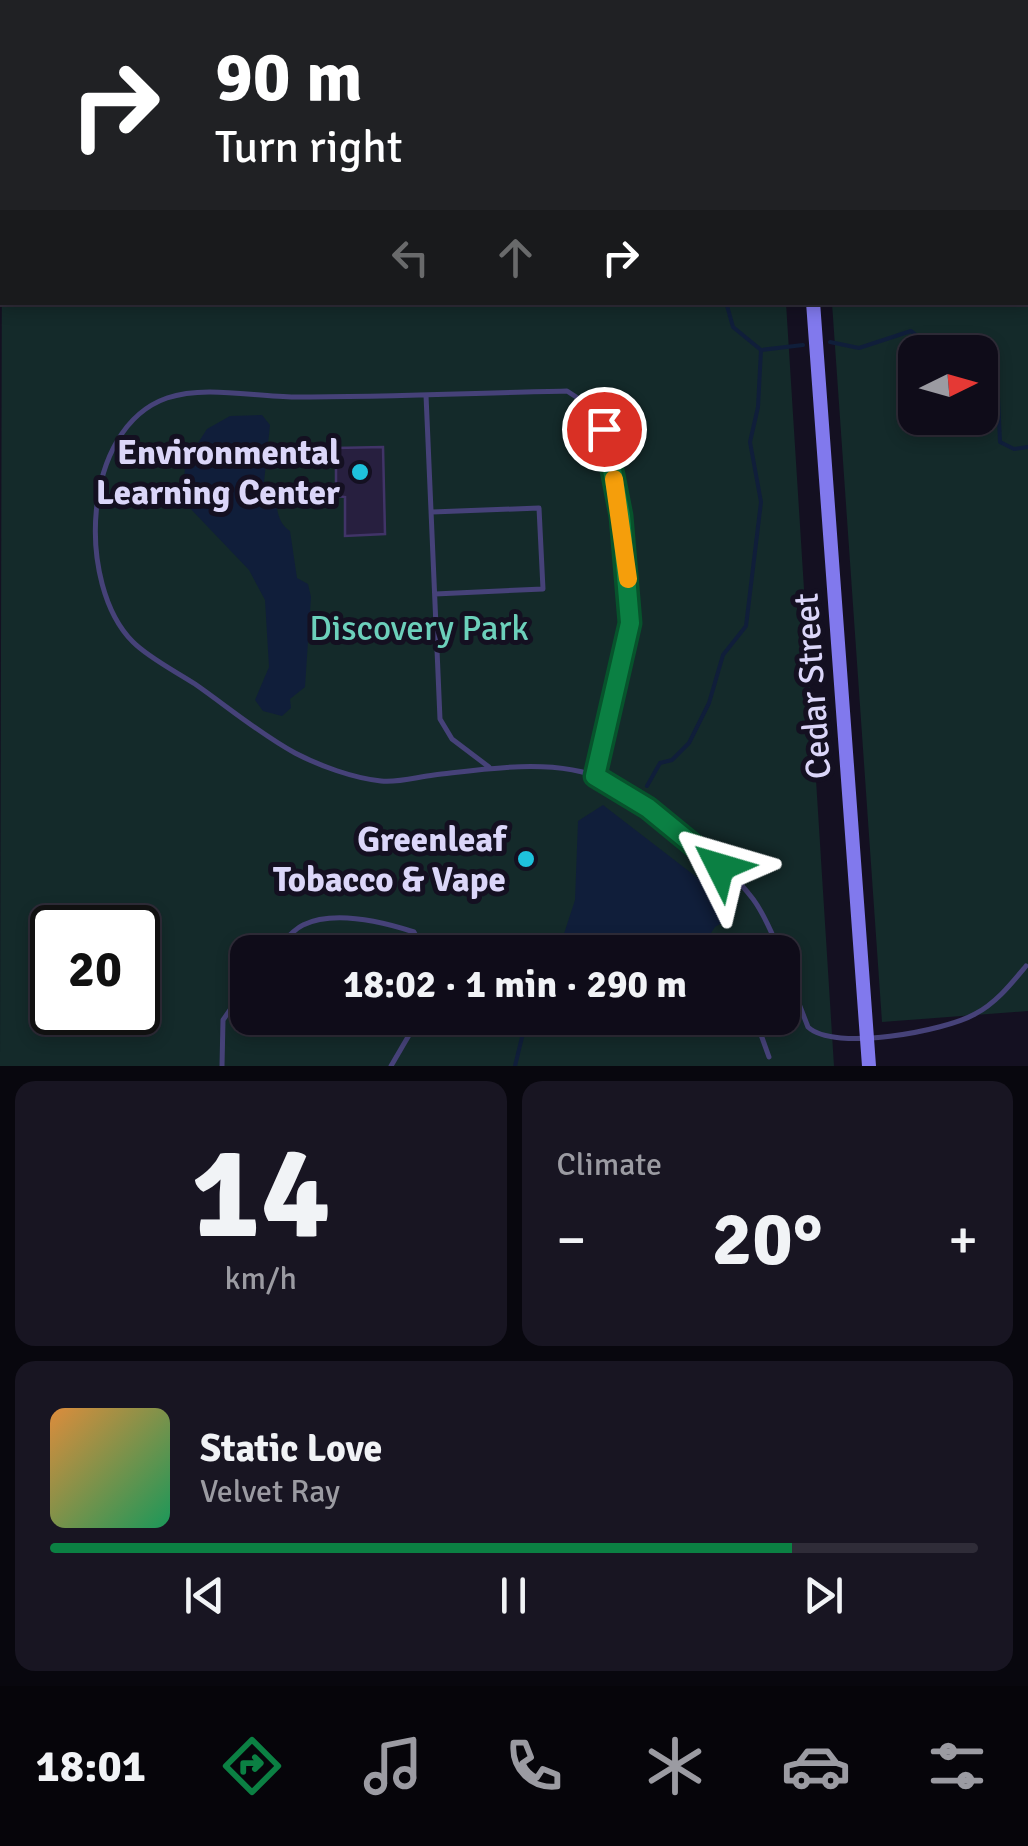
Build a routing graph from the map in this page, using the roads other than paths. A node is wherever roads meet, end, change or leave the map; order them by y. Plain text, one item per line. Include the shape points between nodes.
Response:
1 (813, 305) edge
2 (426, 394) junction
3 (431, 512) junction
4 (434, 594) junction
5 (492, 768) junction
6 (595, 776) junction
7 (291, 935) edge
8 (416, 935) edge
9 (772, 935) edge
10 (1027, 965) edge
11 (230, 1010) edge
12 (800, 1011) edge
13 (409, 1035) edge
14 (761, 1035) edge
15 (867, 1037) junction
16 (769, 1057) dead end
17 (222, 1066) edge
18 (391, 1066) edge
19 (869, 1066) edge

1 - 15 main road, Cedar Street
2 - 3 lane
2 - 5 lane via 191,393 163,399 110,449 94,497 104,592 132,642 295,753 383,782
2 - 6 lane via 567,390 590,406 604,429 621,516 630,623
3 - 4 lane
3 - 4 lane via 538,508 543,589
4 - 5 lane via 440,719 452,738
5 - 6 lane
6 - 9 lane via 648,808 742,887
7 - 8 lane via 324,919 389,924
10 - 15 lane via 972,1016 923,1031
11 - 17 lane via 223,1020
12 - 15 lane via 815,1034
13 - 18 lane
14 - 16 lane
15 - 19 main road, Cedar Street

